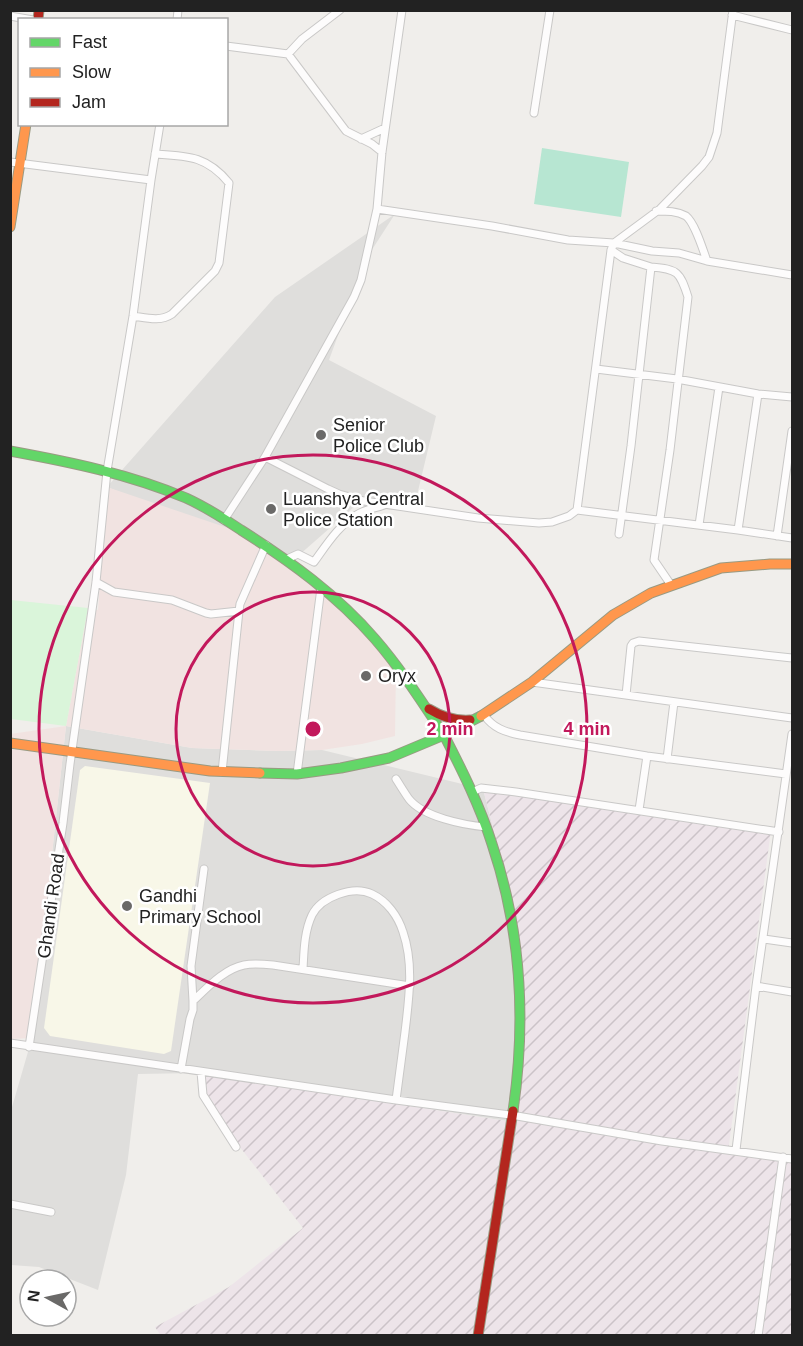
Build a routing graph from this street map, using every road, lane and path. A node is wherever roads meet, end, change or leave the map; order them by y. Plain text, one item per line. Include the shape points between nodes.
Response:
1 (340, 10) edge
2 (402, 10) edge
3 (550, 10) edge
4 (732, 13) edge
5 (792, 30) edge
6 (228, 46) edge
7 (288, 54) junction
8 (534, 113) dead end
9 (26, 126) edge
10 (160, 126) edge
11 (385, 128) junction
12 (362, 139) junction
13 (382, 152) junction
14 (155, 154) junction
15 (10, 162) edge
16 (21, 163) junction
17 (151, 180) junction
18 (377, 209) junction
19 (656, 211) junction
20 (10, 227) edge
21 (612, 247) junction
22 (707, 261) junction
23 (651, 267) junction
24 (792, 275) edge
25 (133, 316) junction
26 (596, 369) junction
27 (639, 374) junction
28 (677, 379) junction
29 (719, 387) junction
30 (758, 394) junction
31 (792, 397) edge
32 (792, 431) edge
33 (10, 451) edge
34 (265, 457) junction
35 (107, 471) junction
36 (386, 504) junction
37 (577, 510) junction
38 (620, 515) junction
39 (224, 520) junction
40 (660, 521) junction
41 (699, 525) junction
42 (738, 530) junction
43 (619, 534) dead end
44 (777, 536) junction
45 (792, 538) edge
46 (266, 545) junction
47 (287, 559) junction
48 (792, 564) edge
49 (96, 582) junction
50 (671, 585) junction
51 (321, 588) junction
52 (239, 611) junction
53 (792, 658) edge
54 (532, 682) junction
55 (626, 695) junction
56 (674, 702) junction
57 (425, 705) junction
58 (482, 716) junction
59 (792, 718) edge
60 (792, 734) edge
61 (444, 735) junction
62 (10, 743) edge
63 (791, 749) edge
64 (72, 752) junction
65 (646, 756) junction
66 (666, 759) junction
67 (222, 772) junction
68 (297, 774) junction
69 (786, 774) junction
70 (396, 779) dead end
71 (472, 792) junction
72 (639, 810) junction
73 (486, 827) junction
74 (779, 832) junction
75 (204, 869) dead end
76 (764, 939) junction
77 (792, 943) edge
78 (303, 969) junction
79 (410, 986) junction
80 (756, 986) junction
81 (792, 992) edge
82 (193, 1001) junction
83 (10, 1043) edge
84 (29, 1047) junction
85 (181, 1069) junction
86 (201, 1072) junction
87 (396, 1100) junction
88 (512, 1115) junction
89 (236, 1147) dead end
90 (736, 1150) junction
91 (783, 1157) junction
92 (792, 1159) edge
93 (10, 1204) edge
94 (51, 1212) dead end
95 (478, 1335) edge
96 (758, 1335) edge

1 - 7 street
2 - 11 street
3 - 8 street
4 - 5 street
4 - 19 street via 713,147 702,166
6 - 7 street
7 - 12 street via 346,131
9 - 16 street
10 - 14 street, Ghandi Road
11 - 12 street
11 - 13 street
12 - 13 street
13 - 18 street
14 - 17 street, Ghandi Road
14 - 25 street via 199,159 218,170 229,183 219,263 215,272 172,314 161,319
15 - 16 street
16 - 17 street
16 - 20 street
17 - 25 street, Ghandi Road
18 - 21 street
18 - 34 street via 354,297
19 - 21 street
19 - 22 street via 673,211 688,217
21 - 22 street via 679,253
21 - 23 street via 623,258
21 - 26 street
22 - 24 street
23 - 27 street
23 - 28 street via 676,272 688,297
25 - 35 street, Ghandi Road
26 - 27 street
26 - 37 street
27 - 28 street
27 - 38 street
28 - 29 street
28 - 40 street
29 - 30 street
29 - 41 street
30 - 31 street
30 - 42 street
32 - 44 street
33 - 35 street
34 - 36 street via 339,494
34 - 39 street
35 - 39 street via 187,499
35 - 49 street, Ghandi Road
36 - 37 street via 478,518 539,522 552,522
36 - 47 street via 347,521 314,562 298,554
37 - 38 street
38 - 40 street
38 - 43 street
39 - 46 street
40 - 41 street
40 - 50 street via 654,560
41 - 42 street
42 - 44 street
44 - 45 street
46 - 47 street
46 - 52 street
47 - 51 street
48 - 50 street via 722,567
49 - 52 street via 110,591 172,600 206,613
49 - 64 street, Ghandi Road
50 - 54 street via 613,615
51 - 57 street via 373,637
51 - 68 street
52 - 67 street
53 - 55 street via 639,640 632,646
54 - 55 street
54 - 58 street
55 - 56 street
56 - 59 street
56 - 66 street
57 - 58 street via 451,719 466,721
57 - 61 street
58 - 61 street
58 - 65 street via 508,733
60 - 63 street
61 - 68 street via 389,758
61 - 71 street
62 - 64 street
63 - 69 street
64 - 67 street
64 - 84 street, Ghandi Road
65 - 66 street
65 - 72 street
66 - 69 street
67 - 68 street
69 - 74 street
70 - 73 street via 410,801 435,817
71 - 72 street via 481,788
71 - 73 street
72 - 74 street
73 - 88 street via 509,910 519,987 519,1058
74 - 76 street
75 - 82 street via 191,966
76 - 77 street
76 - 80 street
78 - 79 street
78 - 79 street via 312,914 330,898 358,891 384,902 400,922 410,963
78 - 82 street via 242,965 225,973
79 - 87 street
80 - 81 street
80 - 90 street
82 - 85 street
83 - 84 street
84 - 85 street
85 - 86 street
86 - 87 street
86 - 89 street via 203,1095
87 - 88 street
88 - 90 street
88 - 95 street
90 - 91 street
91 - 92 street
91 - 96 street
93 - 94 street

